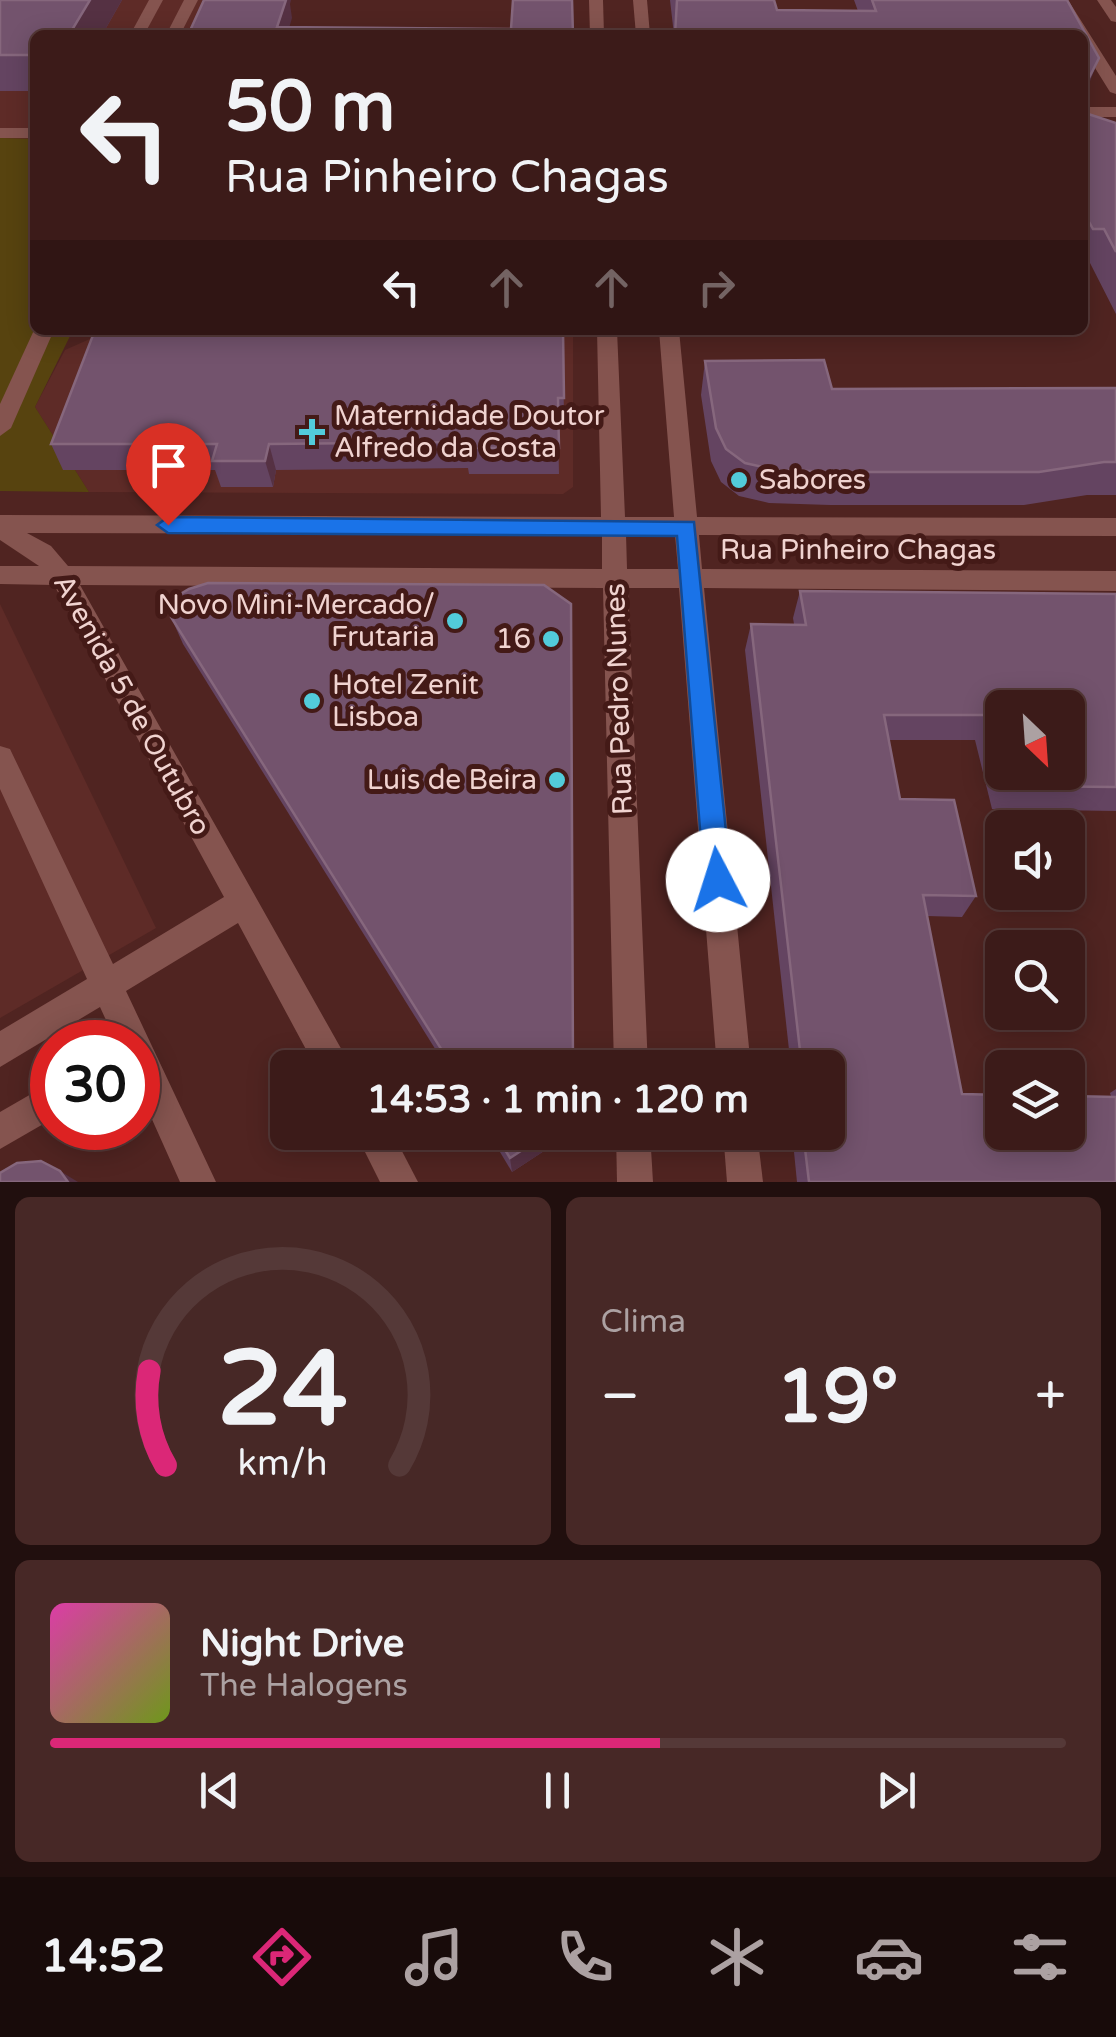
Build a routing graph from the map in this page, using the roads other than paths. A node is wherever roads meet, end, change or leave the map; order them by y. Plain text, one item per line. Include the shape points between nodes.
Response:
1 (156, 0) edge
2 (191, 0) edge
3 (596, 0) edge
4 (640, 0) edge
5 (1061, 0) edge
6 (1104, 0) edge
7 (1116, 18) edge
8 (140, 30) edge
9 (176, 30) edge
10 (597, 30) edge
11 (643, 30) edge
12 (1080, 30) edge
13 (1088, 44) edge
14 (1116, 89) edge
15 (1088, 112) edge
16 (1116, 112) edge
17 (0, 133) edge
18 (30, 133) edge
19 (42, 335) edge
20 (607, 335) edge
21 (669, 335) edge
22 (0, 428) edge
23 (0, 526) edge
24 (1116, 526) edge
25 (613, 528) junction
26 (687, 528) junction
27 (0, 576) edge
28 (62, 576) junction
29 (615, 579) junction
30 (691, 579) junction
31 (1116, 581) edge
32 (0, 758) edge
33 (242, 903) junction
34 (104, 987) junction
35 (121, 1020) edge
36 (0, 1050) edge
37 (325, 1050) edge
38 (630, 1050) edge
39 (732, 1050) edge
40 (160, 1100) edge
41 (30, 1113) edge
42 (0, 1132) edge
43 (382, 1150) edge
44 (633, 1150) edge
45 (741, 1150) edge
46 (198, 1182) edge
47 (400, 1182) edge
48 (634, 1182) edge
49 (744, 1182) edge

1 - 8 street
2 - 9 street
3 - 10 street
4 - 11 street
5 - 12 street
6 - 7 street
13 - 14 street
15 - 16 street
17 - 18 street
19 - 22 street
20 - 25 street, Rua Pedro Nunes
21 - 26 street
23 - 25 street, Rua Pinheiro Chagas
23 - 28 street, Avenida 5 de Outubro via 42,552
24 - 26 street, Rua Pinheiro Chagas
25 - 26 street, Rua Pinheiro Chagas
25 - 29 street, Rua Pedro Nunes
26 - 30 street
27 - 28 street, Rua Pinheiro Chagas
28 - 29 street, Rua Pinheiro Chagas
28 - 33 street, Avenida 5 de Outubro
29 - 30 street, Rua Pinheiro Chagas
29 - 38 street, Rua Pedro Nunes
30 - 31 street, Rua Pinheiro Chagas
30 - 39 street
32 - 34 street
33 - 34 street
33 - 37 street, Avenida 5 de Outubro
34 - 35 street
34 - 36 street
40 - 46 street
41 - 42 street
43 - 47 street
44 - 48 street
45 - 49 street

